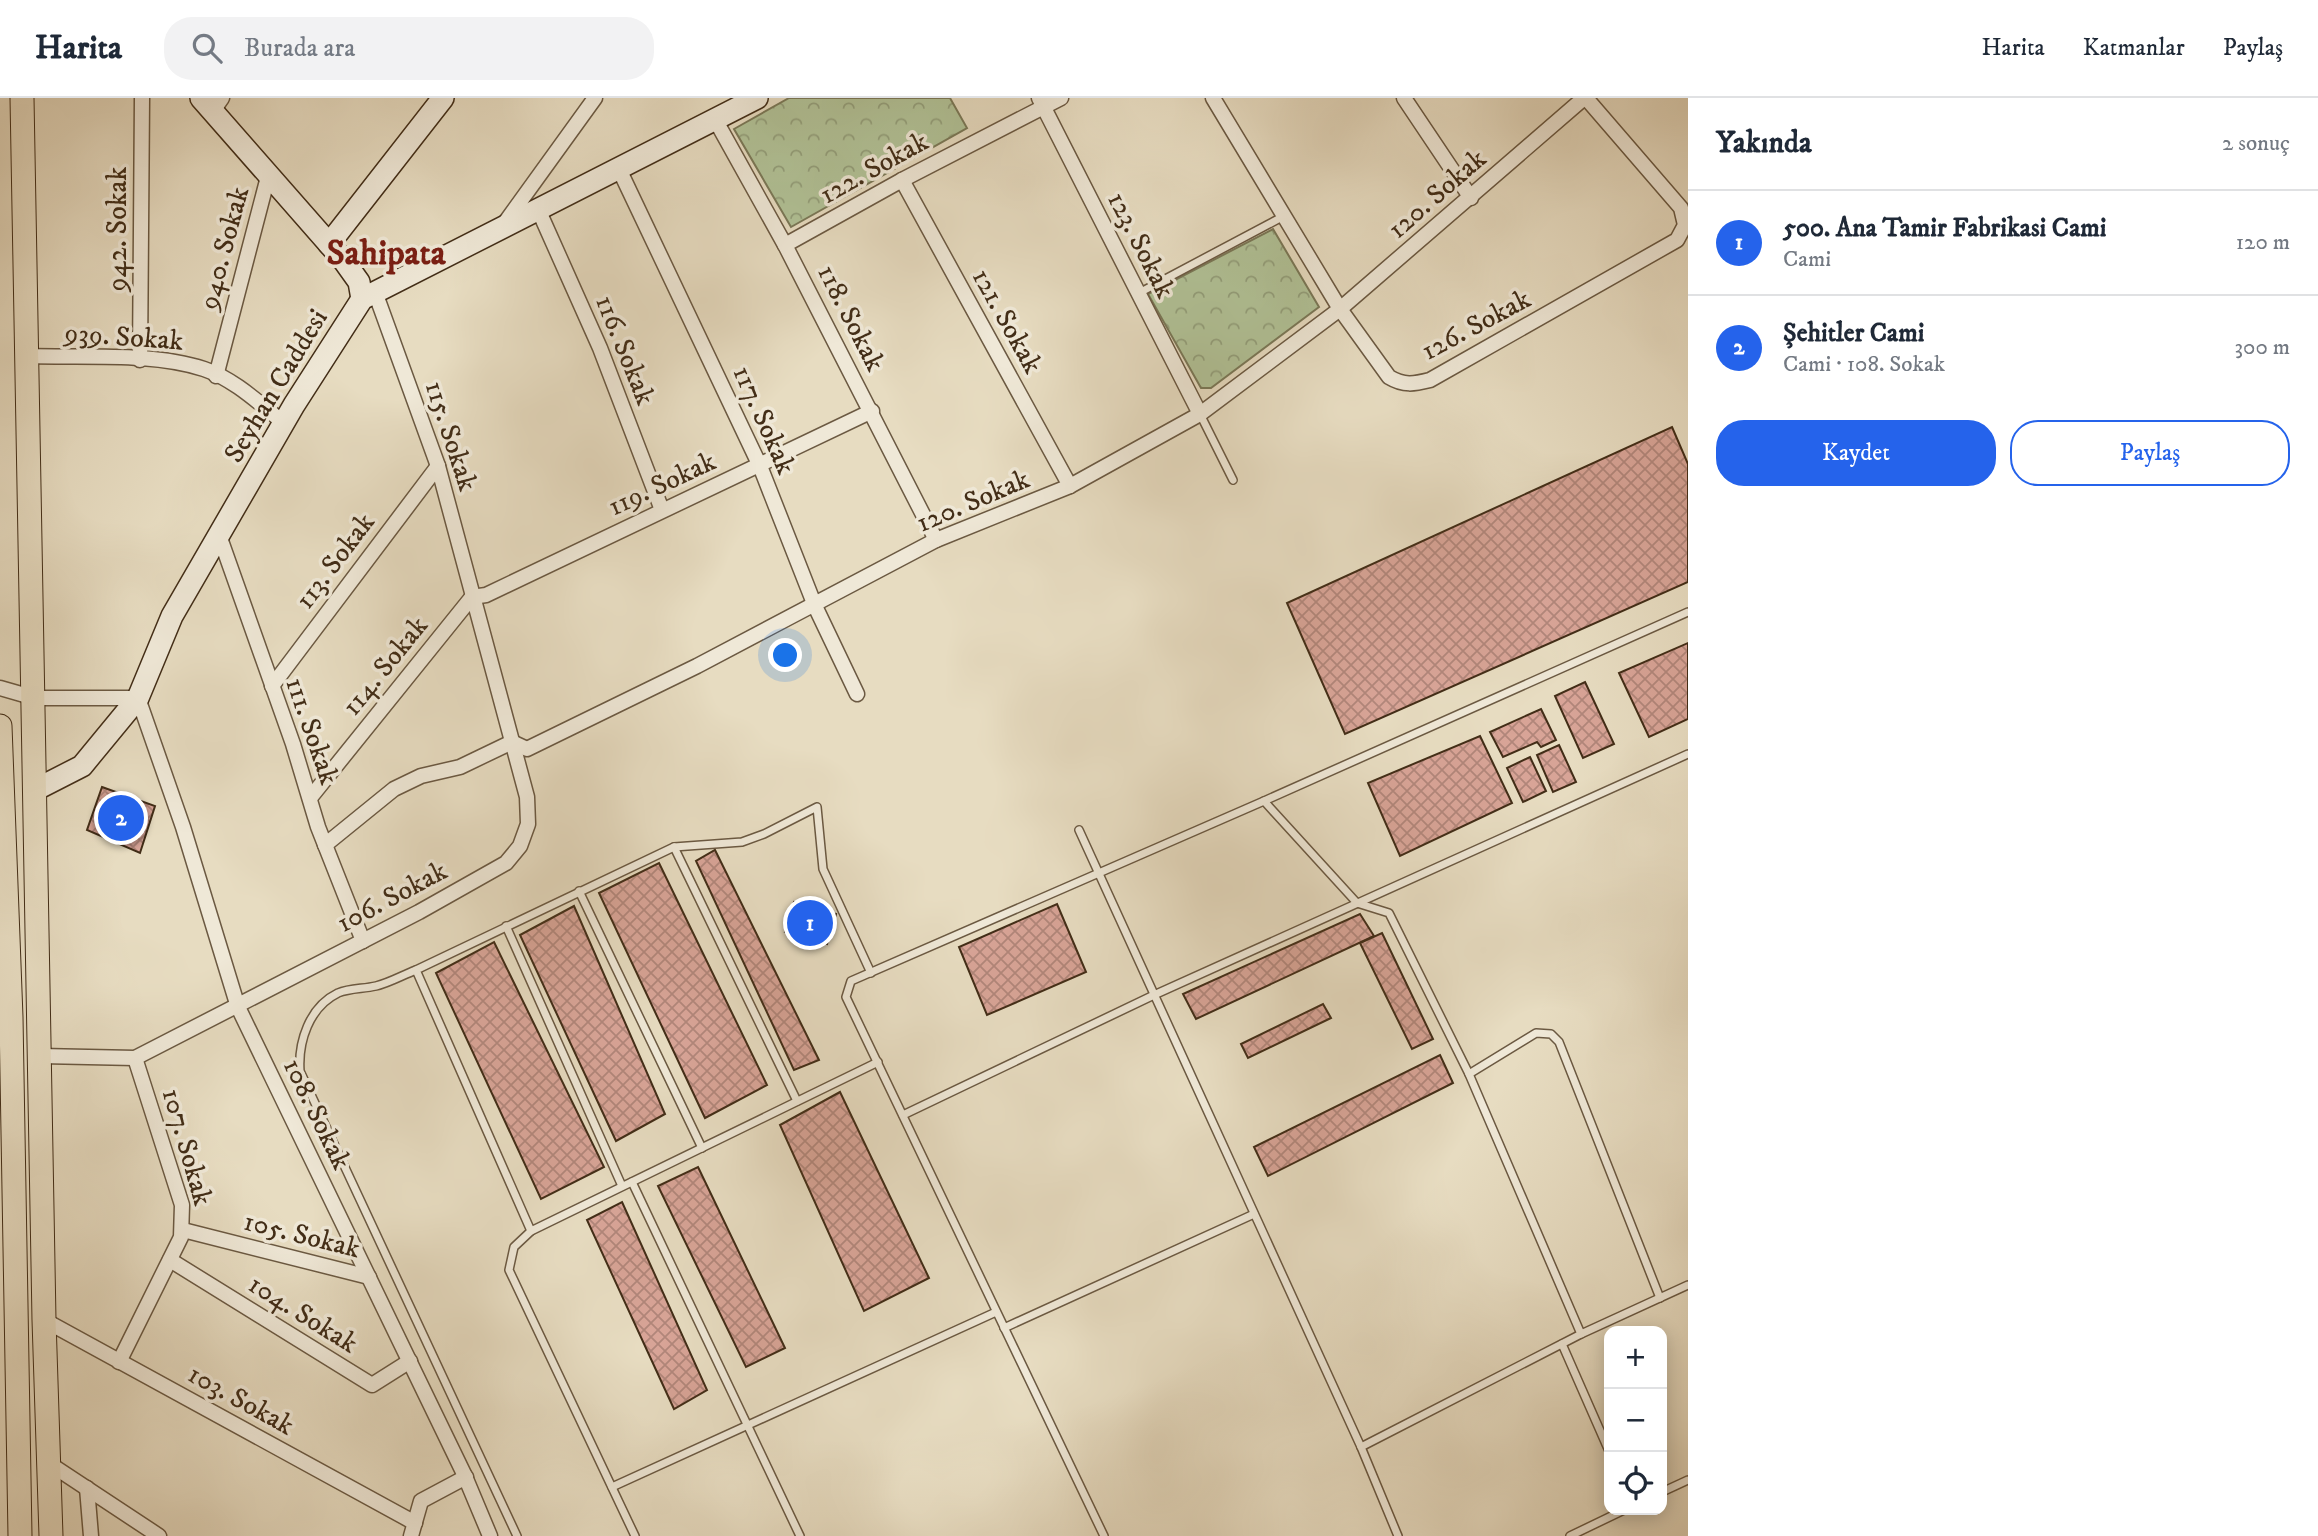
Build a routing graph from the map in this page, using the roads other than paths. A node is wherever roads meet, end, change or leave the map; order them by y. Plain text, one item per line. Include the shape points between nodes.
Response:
1 (22, 98) edge
2 (142, 98) edge
3 (443, 98) edge
4 (595, 98) edge
5 (757, 98) edge
6 (1061, 98) edge
7 (1213, 98) edge
8 (1404, 98) edge
9 (1585, 98) edge
10 (212, 102) edge
11 (1041, 102) edge
12 (716, 121) junction
13 (619, 169) junction
14 (269, 173) junction
15 (902, 180) junction
16 (1471, 198) junction
17 (538, 209) junction
18 (1284, 216) junction
19 (501, 228) junction
20 (329, 244) junction
21 (785, 245) junction
22 (1139, 293) junction
23 (369, 296) junction
24 (1340, 309) junction
25 (28, 356) junction
26 (140, 360) junction
27 (216, 376) junction
28 (872, 411) junction
29 (1200, 414) junction
30 (284, 423) junction
31 (438, 466) junction
32 (760, 466) junction
33 (1233, 480) dead end
34 (1070, 486) junction
35 (662, 510) junction
36 (219, 534) junction
37 (936, 540) junction
38 (472, 597) junction
39 (814, 606) junction
40 (1688, 612) edge
41 (272, 686) junction
42 (0, 688) edge
43 (857, 694) dead end
44 (35, 698) junction
45 (138, 698) junction
46 (0, 726) edge
47 (512, 742) junction
48 (1688, 754) edge
49 (1, 778) edge
50 (37, 789) junction
51 (310, 798) junction
52 (1264, 801) junction
53 (1079, 830) dead end
54 (325, 845) junction
55 (674, 847) junction
56 (1099, 874) junction
57 (579, 891) junction
58 (1357, 903) junction
59 (506, 926) junction
60 (363, 941) junction
61 (416, 970) junction
62 (871, 972) junction
63 (1154, 995) junction
64 (238, 1007) junction
65 (5, 1018) edge
66 (41, 1056) junction
67 (135, 1058) junction
68 (878, 1062) junction
69 (1469, 1074) junction
70 (797, 1101) junction
71 (903, 1115) junction
72 (702, 1147) junction
73 (632, 1182) junction
74 (622, 1186) junction
75 (1254, 1214) junction
76 (183, 1230) junction
77 (531, 1231) junction
78 (170, 1260) junction
79 (369, 1277) junction
80 (1688, 1284) edge
81 (1660, 1298) junction
82 (996, 1312) junction
83 (44, 1320) junction
84 (1004, 1328) junction
85 (1581, 1334) junction
86 (1562, 1344) junction
87 (8, 1356) edge
88 (410, 1361) junction
89 (119, 1362) junction
90 (747, 1424) junction
91 (1604, 1440) edge
92 (1361, 1447) junction
93 (50, 1464) junction
94 (466, 1477) junction
95 (1688, 1480) edge
96 (612, 1487) junction
97 (87, 1488) junction
98 (1667, 1490) edge
99 (1614, 1515) edge
100 (413, 1529) edge
101 (20, 1536) edge
102 (51, 1536) edge
103 (91, 1536) edge
104 (159, 1536) edge
105 (490, 1536) edge
106 (517, 1536) edge
107 (635, 1536) edge
108 (800, 1536) edge
109 (1104, 1536) edge
110 (1398, 1536) edge
111 (1570, 1536) edge

1 - 25 main road
2 - 26 street, 942. Sokak
3 - 20 main road
4 - 19 street
5 - 12 main road
6 - 11 street, 122. Sokak
7 - 18 street, 126. Sokak
8 - 16 street
9 - 16 street, 120. Sokak
9 - 24 street, 126. Sokak via 1681,208 1685,225 1677,240 1430,380 1413,384 1389,377
10 - 14 main road
11 - 15 street, 122. Sokak
11 - 22 street, 123. Sokak
12 - 13 main road
12 - 21 street, 118. Sokak
13 - 17 main road
13 - 32 street, 117. Sokak
14 - 20 main road
14 - 27 street, 940. Sokak
15 - 21 street, 122. Sokak
15 - 34 street, 121. Sokak
16 - 24 street, 120. Sokak
17 - 19 main road
17 - 35 street, 116. Sokak via 600,348
18 - 22 lane
18 - 24 street, 126. Sokak
19 - 23 main road
20 - 23 main road
21 - 28 street, 118. Sokak
22 - 29 street, 123. Sokak
23 - 30 main road, Seyhan Caddesi
23 - 31 street, 115. Sokak
24 - 29 street, 120. Sokak
25 - 26 street, 939. Sokak
25 - 44 main road
26 - 27 street, 939. Sokak via 178,363
27 - 30 street, 939. Sokak
28 - 32 street, 119. Sokak
28 - 37 street, 118. Sokak
29 - 33 lane
29 - 34 street, 120. Sokak
30 - 36 main road, Seyhan Caddesi
31 - 38 street, 115. Sokak
31 - 41 street, 113. Sokak
32 - 35 street, 119. Sokak
32 - 39 street, 117. Sokak
34 - 37 street, 120. Sokak
35 - 38 street, 119. Sokak via 486,595
36 - 41 street, 111. Sokak
36 - 45 main road, Seyhan Caddesi via 172,616
37 - 39 street, 120. Sokak
38 - 47 street, 106. Sokak
38 - 51 street, 114. Sokak
39 - 43 street, 117. Sokak
39 - 47 street, 120. Sokak via 527,749
40 - 52 lane
41 - 51 street, 111. Sokak
42 - 44 street
44 - 45 street
44 - 50 main road
45 - 50 main road, Seyhan Caddesi via 82,766
45 - 64 street, 108. Sokak
46 - 49 main road
47 - 54 street, 120. Sokak via 460,767 421,776 394,789
47 - 60 street, 106. Sokak via 527,797 528,824 520,846 506,863
48 - 58 lane
49 - 50 street
49 - 65 main road
50 - 66 main road
51 - 54 street, 111. Sokak
52 - 56 lane
52 - 58 lane
53 - 56 lane
54 - 60 street, 111. Sokak
55 - 57 lane
55 - 62 lane via 742,842 817,807 823,869
55 - 70 lane
56 - 62 lane
56 - 63 lane
57 - 59 lane
57 - 72 lane
58 - 63 lane
58 - 69 lane via 1389,913
59 - 61 lane
59 - 74 lane
60 - 64 street, 106. Sokak
61 - 77 lane
61 - 106 lane via 377,986 337,993 305,1029 298,1050 300,1071
62 - 68 lane via 851,981 846,997
63 - 71 lane
63 - 75 lane
64 - 67 street, 106. Sokak
64 - 79 street, 108. Sokak
65 - 87 main road
66 - 67 street, 106. Sokak
66 - 83 main road
67 - 76 street, 107. Sokak via 182,1205
68 - 70 lane
68 - 71 lane
69 - 81 lane via 1536,1033 1551,1034 1559,1042
69 - 85 lane
70 - 72 lane
71 - 82 lane
72 - 73 lane
73 - 74 lane
73 - 90 lane
74 - 77 lane
75 - 84 lane
75 - 92 lane
76 - 78 street, 107. Sokak
76 - 79 street, 105. Sokak
77 - 96 lane via 514,1247 509,1270
78 - 88 street, 104. Sokak via 372,1385
78 - 89 street, 107. Sokak
79 - 88 street, 108. Sokak
80 - 81 lane
81 - 85 lane
82 - 84 lane
82 - 90 lane
83 - 89 street, 103. Sokak
83 - 93 main road
84 - 109 lane
85 - 86 lane
86 - 91 lane
86 - 92 lane
87 - 101 main road
88 - 94 street, 108. Sokak
89 - 100 street, 103. Sokak
90 - 96 lane
90 - 108 lane
92 - 110 lane
93 - 97 street
93 - 102 main road
94 - 100 street via 421,1501
94 - 105 street, 108. Sokak
95 - 98 lane
96 - 107 lane
97 - 103 street
97 - 104 street
99 - 111 lane

